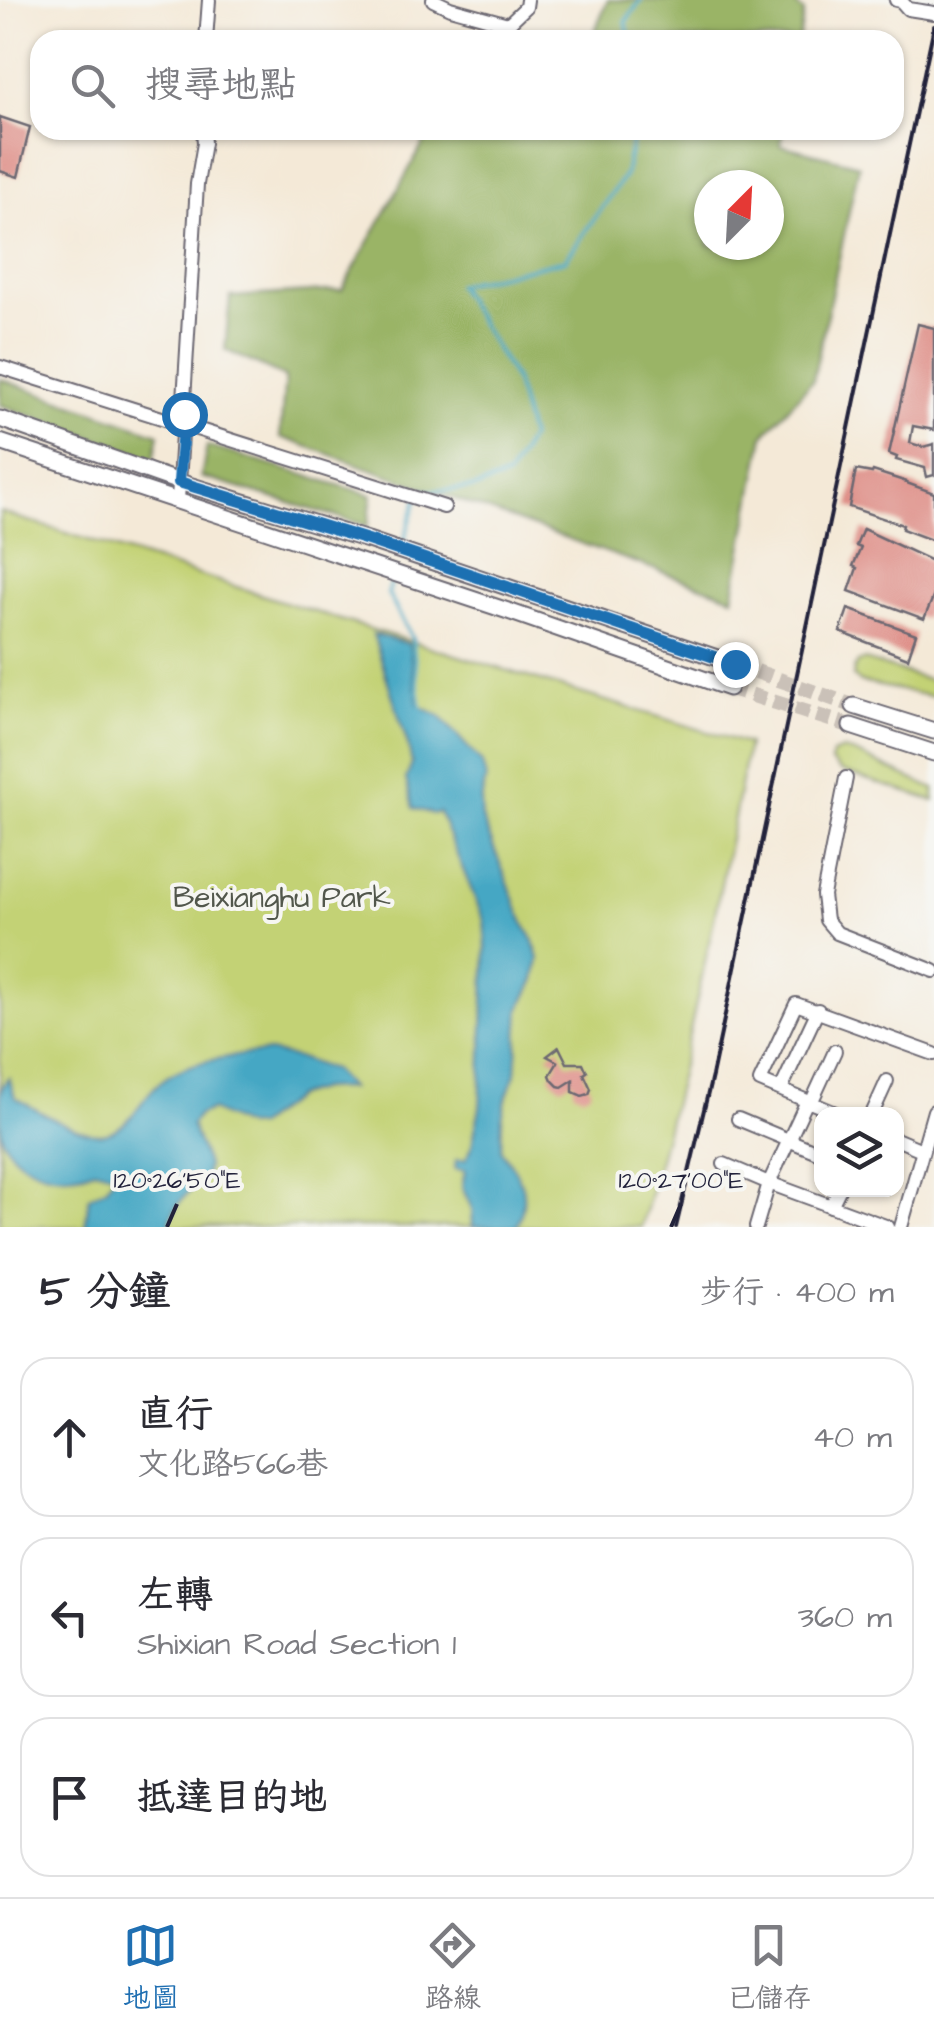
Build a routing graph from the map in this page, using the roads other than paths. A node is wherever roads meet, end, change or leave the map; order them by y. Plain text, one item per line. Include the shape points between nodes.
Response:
1 (209, 0) edge
2 (433, 0) edge
3 (527, 0) edge
4 (902, 3) edge
5 (934, 13) edge
6 (207, 30) edge
7 (204, 140) edge
8 (0, 367) edge
9 (0, 419) edge
10 (182, 425) junction
11 (0, 442) edge
12 (179, 482) junction
13 (178, 500) junction
14 (444, 507) dead end
15 (735, 664) tunnel mouth
16 (730, 688) tunnel mouth
17 (854, 706) tunnel mouth
18 (851, 726) tunnel mouth
19 (934, 731) edge
20 (934, 752) edge
21 (846, 778) dead end
22 (934, 971) edge
23 (818, 1010) junction
24 (835, 1051) dead end
25 (934, 1054) edge
26 (887, 1081) dead end
27 (780, 1090) junction
28 (809, 1102) junction
29 (821, 1107) edge
30 (875, 1107) edge
31 (934, 1110) edge
32 (738, 1119) dead end
33 (789, 1140) junction
34 (904, 1142) edge
35 (922, 1150) junction
36 (814, 1151) edge
37 (724, 1164) dead end
38 (917, 1175) junction
39 (934, 1180) edge
40 (770, 1183) junction
41 (835, 1197) edge
42 (831, 1206) junction
43 (756, 1227) edge
44 (888, 1227) edge
45 (901, 1227) edge

1 - 6 street
2 - 3 street via 508,24
4 - 5 street
7 - 10 street
8 - 10 street
9 - 12 street
10 - 12 street
10 - 14 street
11 - 13 street
12 - 13 street
12 - 15 street
13 - 16 street
17 - 19 street
18 - 20 street
21 - 22 street via 823,895 826,920 838,934
23 - 25 street
23 - 27 street
23 - 27 street via 796,1004 760,1080
24 - 28 street
26 - 30 street
27 - 28 street
28 - 29 street
28 - 33 street
31 - 35 street
32 - 33 street
33 - 36 street
33 - 40 street
34 - 35 street
35 - 38 street
37 - 40 street
38 - 39 street
38 - 45 street
40 - 42 street
40 - 43 street
41 - 42 street
42 - 44 street

